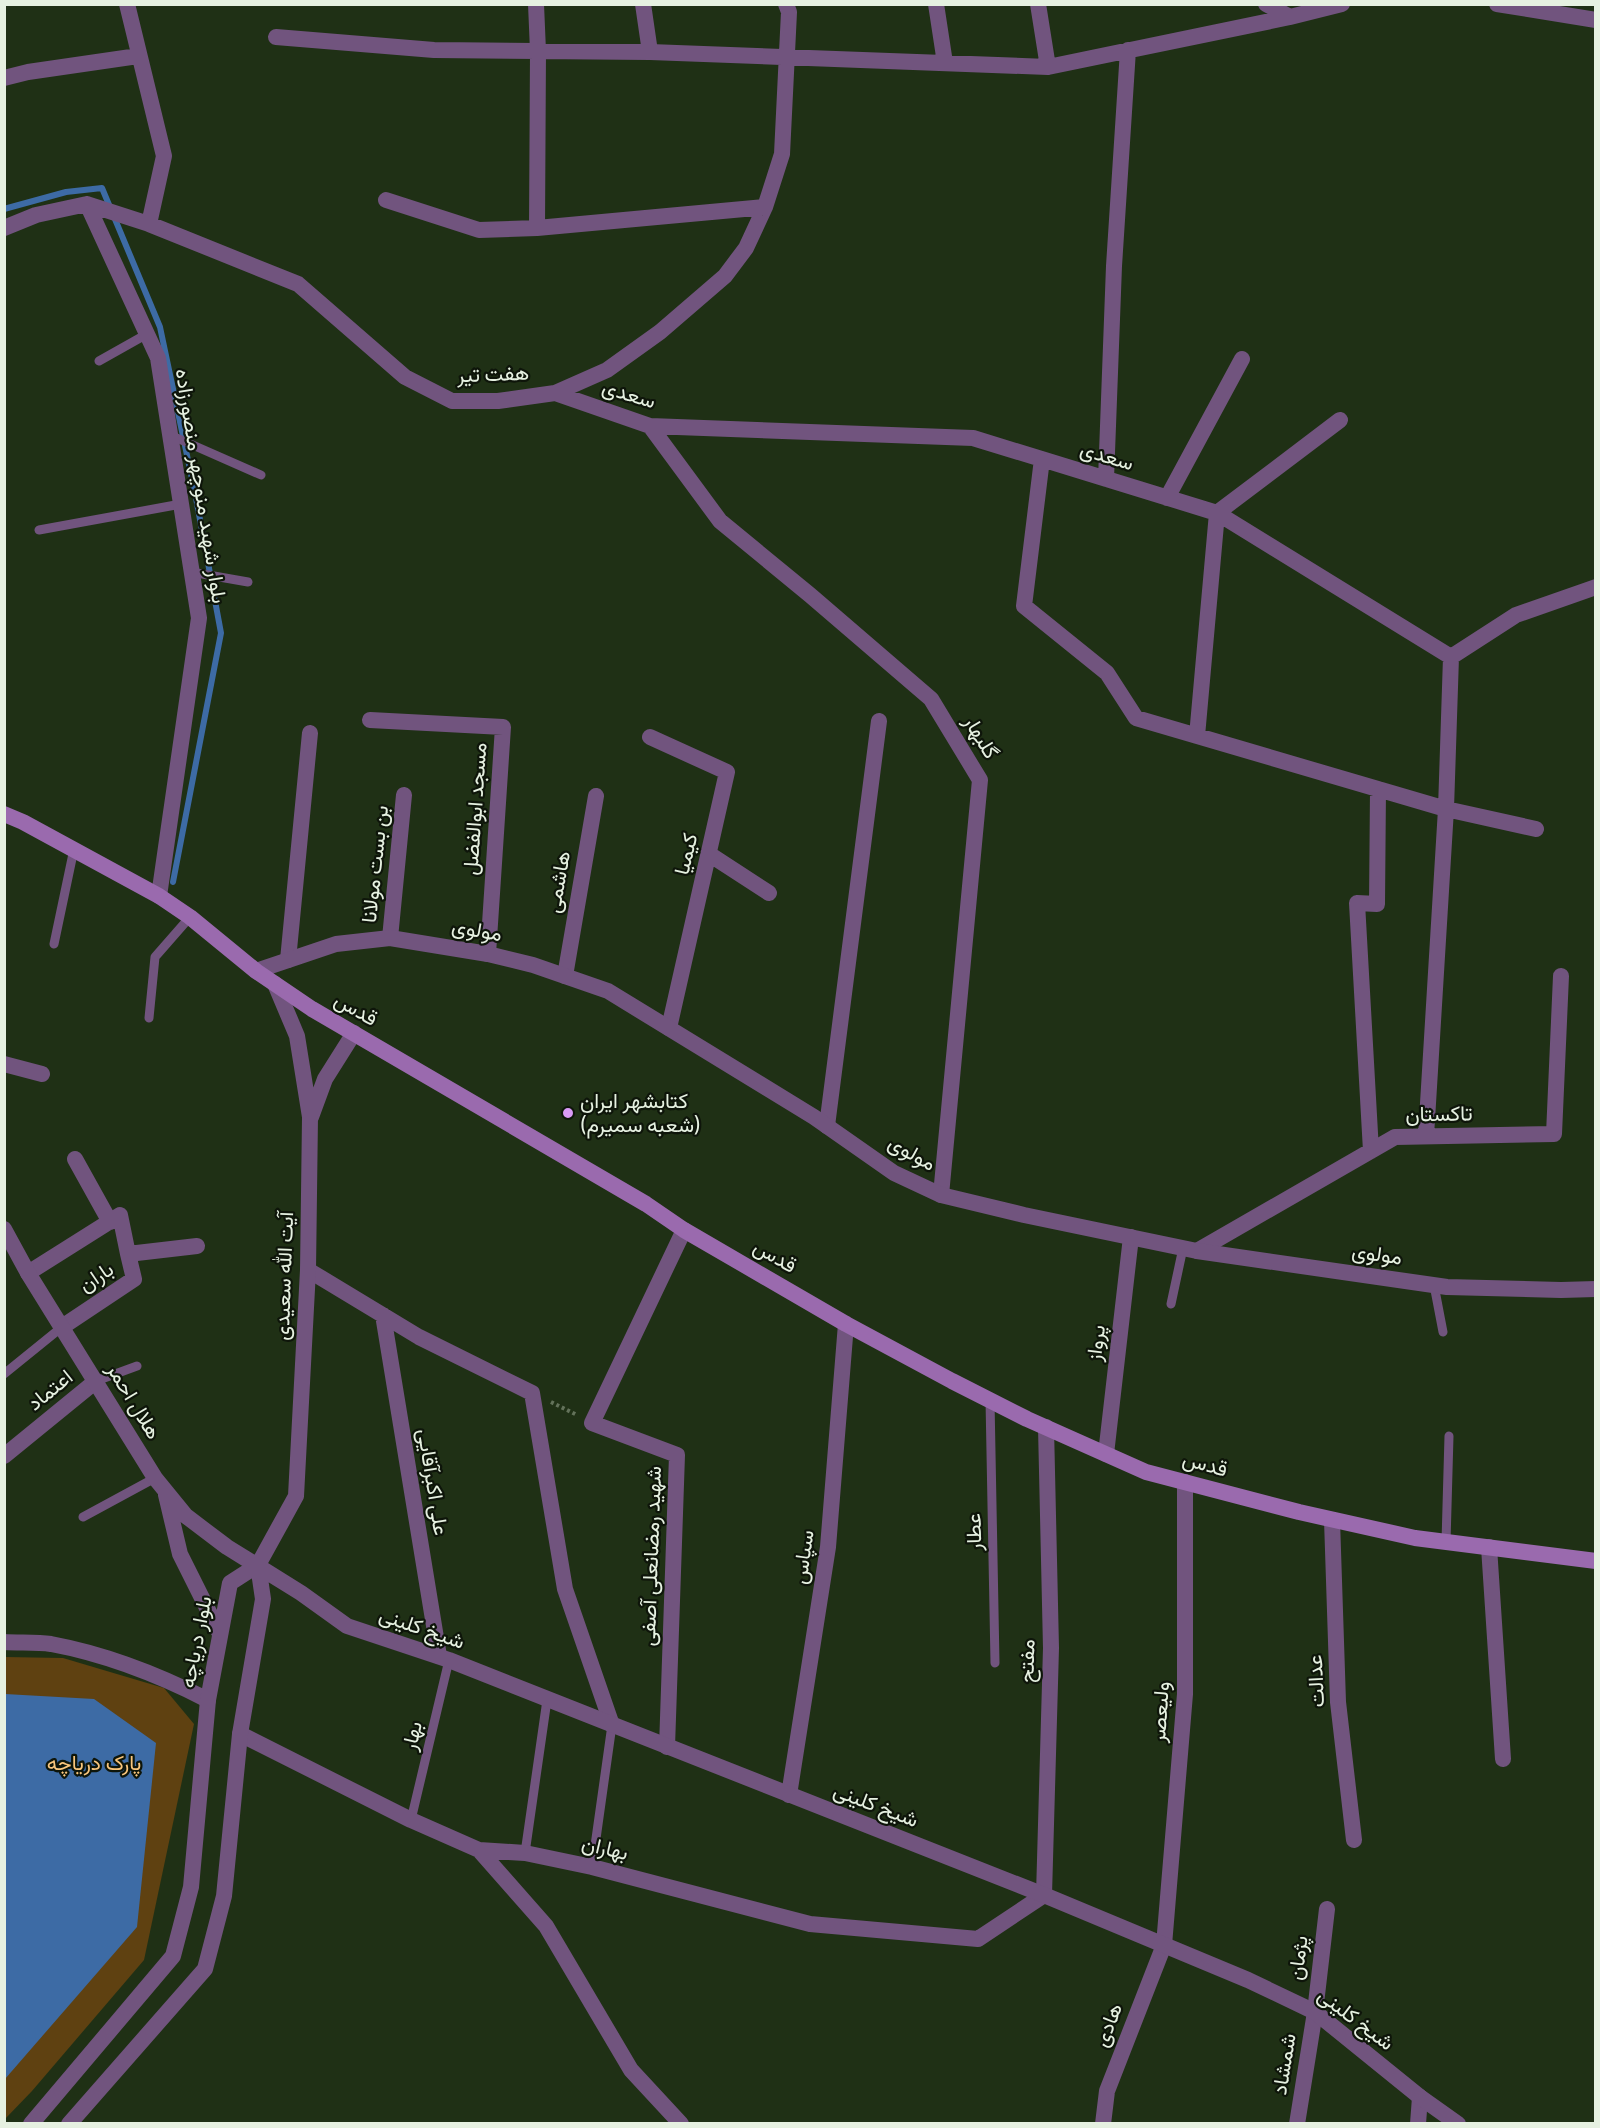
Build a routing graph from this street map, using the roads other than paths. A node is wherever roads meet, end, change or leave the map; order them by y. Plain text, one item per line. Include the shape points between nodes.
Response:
1 (127, 4) edge
2 (536, 4) edge
3 (643, 4) edge
4 (936, 4) edge
5 (1038, 4) edge
6 (1266, 4) edge
7 (1342, 4) edge
8 (1497, 4) edge
9 (788, 8) edge
10 (1290, 17) junction
11 (1596, 20) edge
12 (276, 37) dead end
13 (1128, 50) junction
14 (538, 51) junction
15 (650, 52) junction
16 (138, 56) junction
17 (787, 56) junction
18 (945, 63) junction
19 (1048, 67) junction
20 (4, 78) edge
21 (386, 200) dead end
22 (95, 207) junction
23 (765, 207) junction
24 (149, 224) junction
25 (4, 228) edge
26 (537, 228) junction
27 (147, 334) junction
28 (1242, 359) dead end
29 (99, 361) dead end
30 (555, 393) junction
31 (1340, 420) dead end
32 (650, 426) junction
33 (173, 436) junction
34 (1042, 459) junction
35 (261, 475) dead end
36 (1106, 479) junction
37 (1167, 498) junction
38 (181, 504) junction
39 (1217, 513) junction
40 (39, 530) dead end
41 (197, 573) junction
42 (248, 582) dead end
43 (1596, 587) edge
44 (1451, 657) junction
45 (370, 720) dead end
46 (879, 721) dead end
47 (310, 733) dead end
48 (1197, 736) junction
49 (650, 737) dead end
50 (1378, 789) junction
51 (404, 795) dead end
52 (596, 796) dead end
53 (1446, 809) junction
54 (4, 814) edge
55 (1536, 829) dead end
56 (74, 849) junction
57 (709, 854) junction
58 (769, 892) dead end
59 (159, 896) junction
60 (190, 917) junction
61 (390, 938) junction
62 (54, 944) dead end
63 (488, 954) junction
64 (288, 960) junction
65 (256, 971) junction
66 (565, 976) junction
67 (1561, 976) dead end
68 (275, 984) junction
69 (150, 1018) dead end
70 (669, 1028) junction
71 (354, 1033) junction
72 (4, 1064) edge
73 (42, 1074) dead end
74 (310, 1118) junction
75 (827, 1126) junction
76 (1426, 1136) junction
77 (1371, 1151) junction
78 (75, 1159) dead end
79 (941, 1195) junction
80 (110, 1222) junction
81 (4, 1229) edge
82 (684, 1230) junction
83 (1131, 1237) junction
84 (197, 1246) dead end
85 (1190, 1249) junction
86 (128, 1254) junction
87 (308, 1270) junction
88 (28, 1273) junction
89 (1434, 1285) junction
90 (1596, 1289) edge
91 (1172, 1304) dead end
92 (383, 1315) junction
93 (846, 1324) junction
94 (62, 1327) junction
95 (1443, 1332) dead end
96 (137, 1366) dead end
97 (4, 1374) edge
98 (96, 1381) junction
99 (990, 1400) junction
100 (1046, 1427) junction
101 (1449, 1436) dead end
102 (1106, 1454) junction
103 (4, 1456) edge
104 (1185, 1482) junction
105 (160, 1485) junction
106 (83, 1517) dead end
107 (1332, 1520) junction
108 (1446, 1542) junction
109 (1489, 1547) junction
110 (1596, 1561) edge
111 (258, 1565) junction
112 (220, 1634) junction
113 (4, 1642) edge
114 (444, 1658) junction
115 (995, 1663) dead end
116 (208, 1700) junction
117 (547, 1700) junction
118 (612, 1725) junction
119 (240, 1734) junction
120 (668, 1747) junction
121 (1503, 1759) dead end
122 (789, 1795) junction
123 (411, 1820) junction
124 (1354, 1840) dead end
125 (479, 1850) junction
126 (525, 1854) junction
127 (592, 1867) junction
128 (1044, 1895) junction
129 (1327, 1909) dead end
130 (1164, 1945) junction
131 (1315, 2012) junction
132 (1420, 2097) junction
133 (31, 2124) edge
134 (69, 2124) edge
135 (681, 2124) edge
136 (1103, 2124) edge
137 (1297, 2124) edge
138 (1418, 2124) edge
139 (1458, 2124) edge

1 - 16 street
2 - 14 street
3 - 15 street
4 - 18 street
5 - 19 street
6 - 10 street
7 - 10 street
8 - 11 street
9 - 17 street, هفت تیر
10 - 13 street
12 - 14 street via 434,50
13 - 19 street
13 - 36 street
14 - 15 street
14 - 26 street
15 - 17 street
16 - 20 street
16 - 24 street via 164,156
17 - 18 street
17 - 23 street, هفت تیر via 782,154
18 - 19 street
21 - 26 street via 479,230
22 - 24 street, هفت تیر
22 - 25 street, هفت تیر via 36,215
22 - 27 street, بلوار شهید منوچهر منصورزاده
23 - 26 street
23 - 30 street, هفت تیر via 746,249 725,276 660,332 607,370
24 - 30 street, هفت تیر via 298,285 405,377 452,401 498,401
27 - 29 lane
27 - 33 street, بلوار شهید منوچهر منصورزاده via 158,358
28 - 37 street
30 - 32 street, سعدی
31 - 39 street
32 - 34 street, سعدی via 973,438
32 - 79 street, گلبهار via 720,521 931,699 980,780
33 - 35 lane
33 - 38 street, بلوار شهید منوچهر منصورزاده
34 - 36 street, سعدی
34 - 48 street via 1024,606 1107,673 1136,718
36 - 37 street, سعدی
37 - 39 street, سعدی
38 - 40 lane
38 - 41 street, بلوار شهید منوچهر منصورزاده
39 - 44 street, سعدی
39 - 48 street
41 - 42 lane
41 - 59 street, بلوار شهید منوچهر منصورزاده via 199,618
43 - 44 street via 1516,615
44 - 53 street
45 - 63 street, مسجد ابوالفضل via 503,727
46 - 75 street
47 - 64 street
48 - 50 street
49 - 57 street, کیمیا via 727,772
50 - 53 street
50 - 77 street via 1377,904 1357,903
51 - 61 street, بن بست مولانا
52 - 66 street, هاشمی
53 - 55 street
53 - 76 street
54 - 56 main road, قدس
56 - 59 main road, قدس
56 - 62 lane
57 - 58 street
57 - 70 street, کیمیا
59 - 60 main road, قدس
60 - 65 main road, قدس
60 - 69 lane via 155,957
61 - 63 street, مولوی
61 - 64 street, مولوی via 336,944
63 - 66 street, مولوی
64 - 65 street, مولوی
65 - 68 main road, قدس
66 - 70 street, مولوی via 608,991
67 - 76 street, تاکستان via 1554,1134
68 - 71 main road, قدس
68 - 74 street, آیت الله سعیدی via 297,1036
70 - 75 street, مولوی
71 - 74 street via 325,1079
71 - 82 main road, قدس
72 - 73 street
74 - 87 street, آیت الله سعیدی
75 - 79 street, مولوی via 894,1173
76 - 77 street, تاکستان via 1395,1137
77 - 85 street, تاکستان
78 - 80 street
79 - 83 street, مولوی
80 - 86 street via 120,1215
80 - 88 street
81 - 88 street, هلال احمر
82 - 93 main road, قدس
82 - 120 street, شهید رمضانعلی آصفی via 592,1423 677,1455
83 - 85 street, مولوی
83 - 102 street, پرواز
84 - 86 street
85 - 89 street, مولوی
85 - 91 lane
86 - 94 street, باران via 134,1279
87 - 92 street
87 - 111 street, آیت الله سعیدی via 296,1496
88 - 94 street, هلال احمر
89 - 90 street, مولوی
89 - 95 lane
92 - 114 street, علی اکبرآقایی
92 - 118 street via 532,1393 565,1589
93 - 99 main road, قدس
93 - 122 street, سپاس via 828,1547
94 - 97 lane
94 - 98 street, هلال احمر
96 - 98 lane
98 - 103 street, اعتماد
98 - 105 street, هلال احمر
99 - 100 main road, قدس
99 - 115 lane, عطار
100 - 102 main road, قدس
100 - 128 street, مفتح via 1051,1648
101 - 108 lane
102 - 104 main road, قدس via 1146,1472
104 - 107 main road, قدس
104 - 130 street, ولیعصر via 1185,1694
105 - 106 lane
105 - 111 street, هلال احمر via 186,1516
105 - 112 street via 180,1554
107 - 108 main road, قدس
107 - 124 street, عدالت via 1338,1702
108 - 109 main road, قدس
109 - 110 main road, قدس
109 - 121 street
111 - 112 street, بلوار دریاچه via 230,1583
111 - 114 street, شیخ کلینی via 346,1626
111 - 119 street via 263,1599
112 - 116 street, بلوار دریاچه
113 - 116 street via 50,1644 102,1658 173,1682
114 - 117 street, شیخ کلینی
114 - 123 lane, بهار
116 - 133 street, بلوار دریاچه via 191,1887 174,1956
117 - 118 street, شیخ کلینی
117 - 126 lane
118 - 120 street, شیخ کلینی
118 - 127 lane
119 - 123 street
119 - 134 street via 224,1896 205,1969
120 - 122 street, شیخ کلینی
122 - 128 street, شیخ کلینی
123 - 125 street
125 - 126 street, بهاران
125 - 135 street via 546,1926 631,2070
126 - 127 street, بهاران
127 - 128 street, بهاران via 810,1924 978,1939
128 - 130 street, شیخ کلینی
129 - 131 street, پژمان
130 - 131 street, شیخ کلینی
130 - 136 street, هادی via 1107,2091
131 - 132 street, شیخ کلینی
131 - 137 street, شمشاد
132 - 138 street
132 - 139 street, شیخ کلینی

